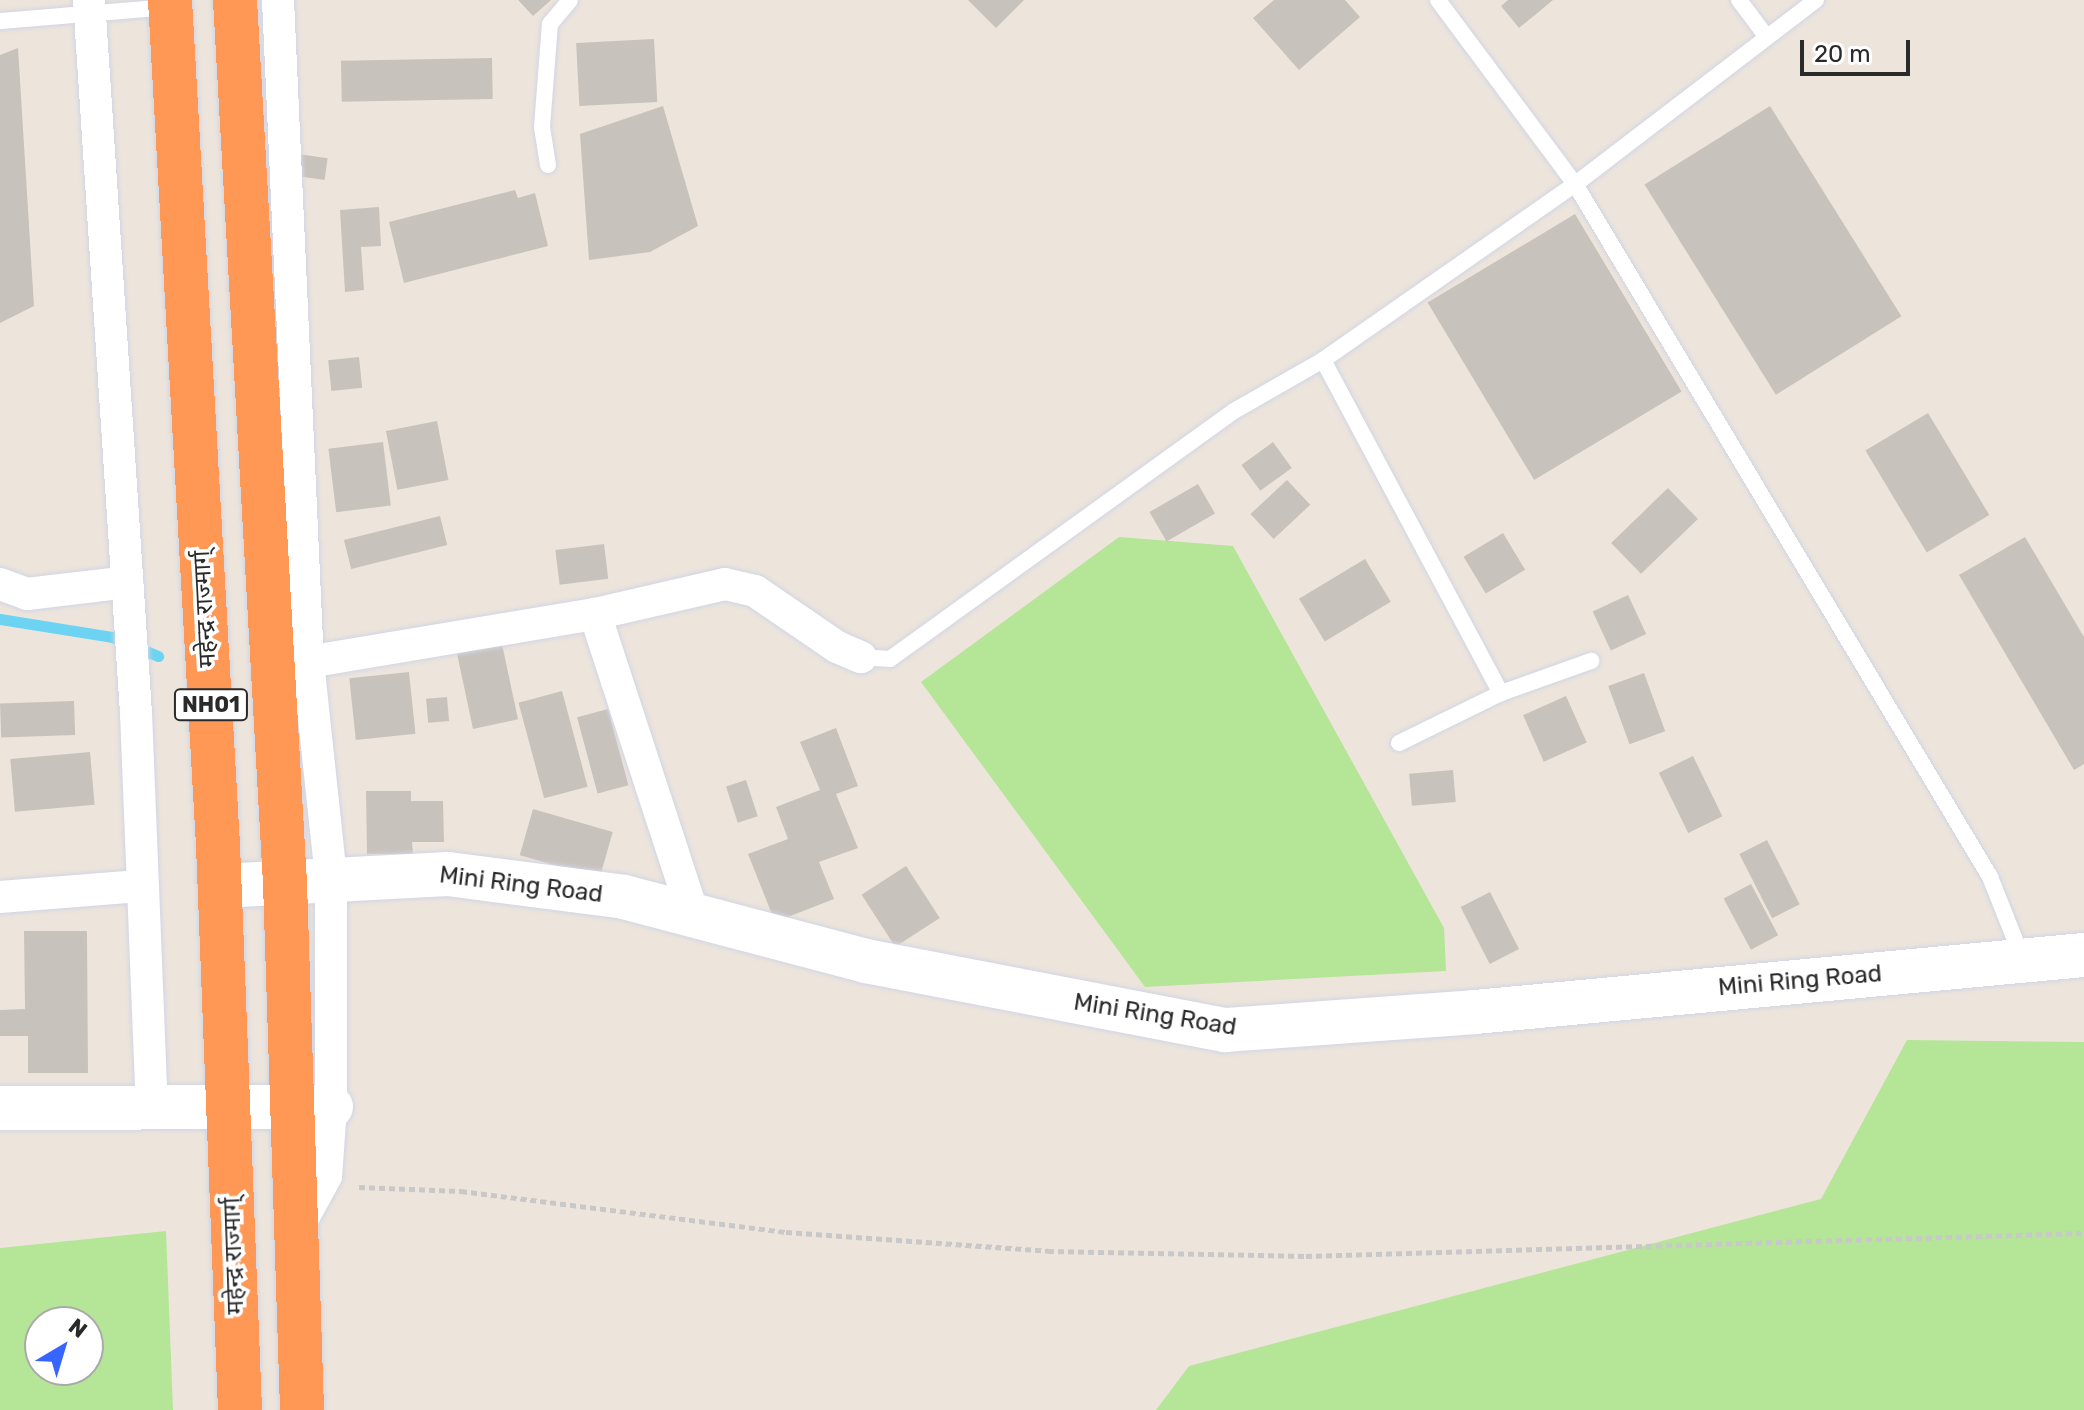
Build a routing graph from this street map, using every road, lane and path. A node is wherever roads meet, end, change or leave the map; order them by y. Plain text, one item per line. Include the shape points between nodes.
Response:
1 (235, 0) edge
2 (278, 0) edge
3 (570, 0) edge
4 (1438, 0) edge
5 (1739, 0) edge
6 (1816, 0) edge
7 (170, 4) edge
8 (89, 6) edge
9 (0, 21) edge
10 (1766, 36) junction
11 (548, 165) dead end
12 (1575, 184) junction
13 (1323, 360) junction
14 (0, 584) edge
15 (127, 588) junction
16 (595, 614) junction
17 (861, 657) joint
18 (1591, 661) dead end
19 (308, 662) junction
20 (1501, 693) junction
21 (1399, 743) dead end
22 (331, 878) junction
23 (285, 883) junction
24 (140, 886) junction
25 (220, 886) junction
26 (0, 897) edge
27 (693, 913) junction
28 (2084, 955) edge
29 (2024, 962) junction
30 (152, 1104) junction
31 (227, 1107) junction
32 (331, 1107) junction
33 (0, 1108) edge
34 (288, 1108) junction
35 (322, 1186) junction
36 (2084, 1233) edge
37 (292, 1237) junction
38 (240, 1410) edge
39 (302, 1410) edge

1 - 23 highway, NH01
2 - 19 street
3 - 11 lane via 550,24 542,127
4 - 12 lane
5 - 10 lane
6 - 10 lane
7 - 8 lane
7 - 25 highway, महेन्द्र राज्मार्ग् / NH01
8 - 9 lane
8 - 15 street
10 - 12 lane
12 - 13 lane
12 - 29 lane via 1990,877
13 - 17 lane via 1234,411 890,659
13 - 20 lane
14 - 15 street via 27,594
15 - 24 street
16 - 17 street via 725,584 755,591 837,647
16 - 19 street
16 - 27 street
18 - 20 lane
19 - 22 street
20 - 21 lane
22 - 23 main road, Mini Ring Road
22 - 27 main road, Mini Ring Road via 448,874 624,897
22 - 32 street
23 - 25 main road, Mini Ring Road
23 - 34 highway, NH01
24 - 26 street
24 - 30 street
25 - 31 highway, महेन्द्र राज्मार्ग् / NH01
27 - 29 main road, Mini Ring Road via 866,961 1225,1030
28 - 29 main road, Mini Ring Road
30 - 31 main road
30 - 33 main road
31 - 34 main road
31 - 38 highway, महेन्द्र राज्मार्ग् / NH01
32 - 34 main road
32 - 35 street
34 - 37 highway, NH01
35 - 36 path via 461,1191 786,1232 1048,1251 1370,1255
35 - 37 street
37 - 39 highway, NH01

